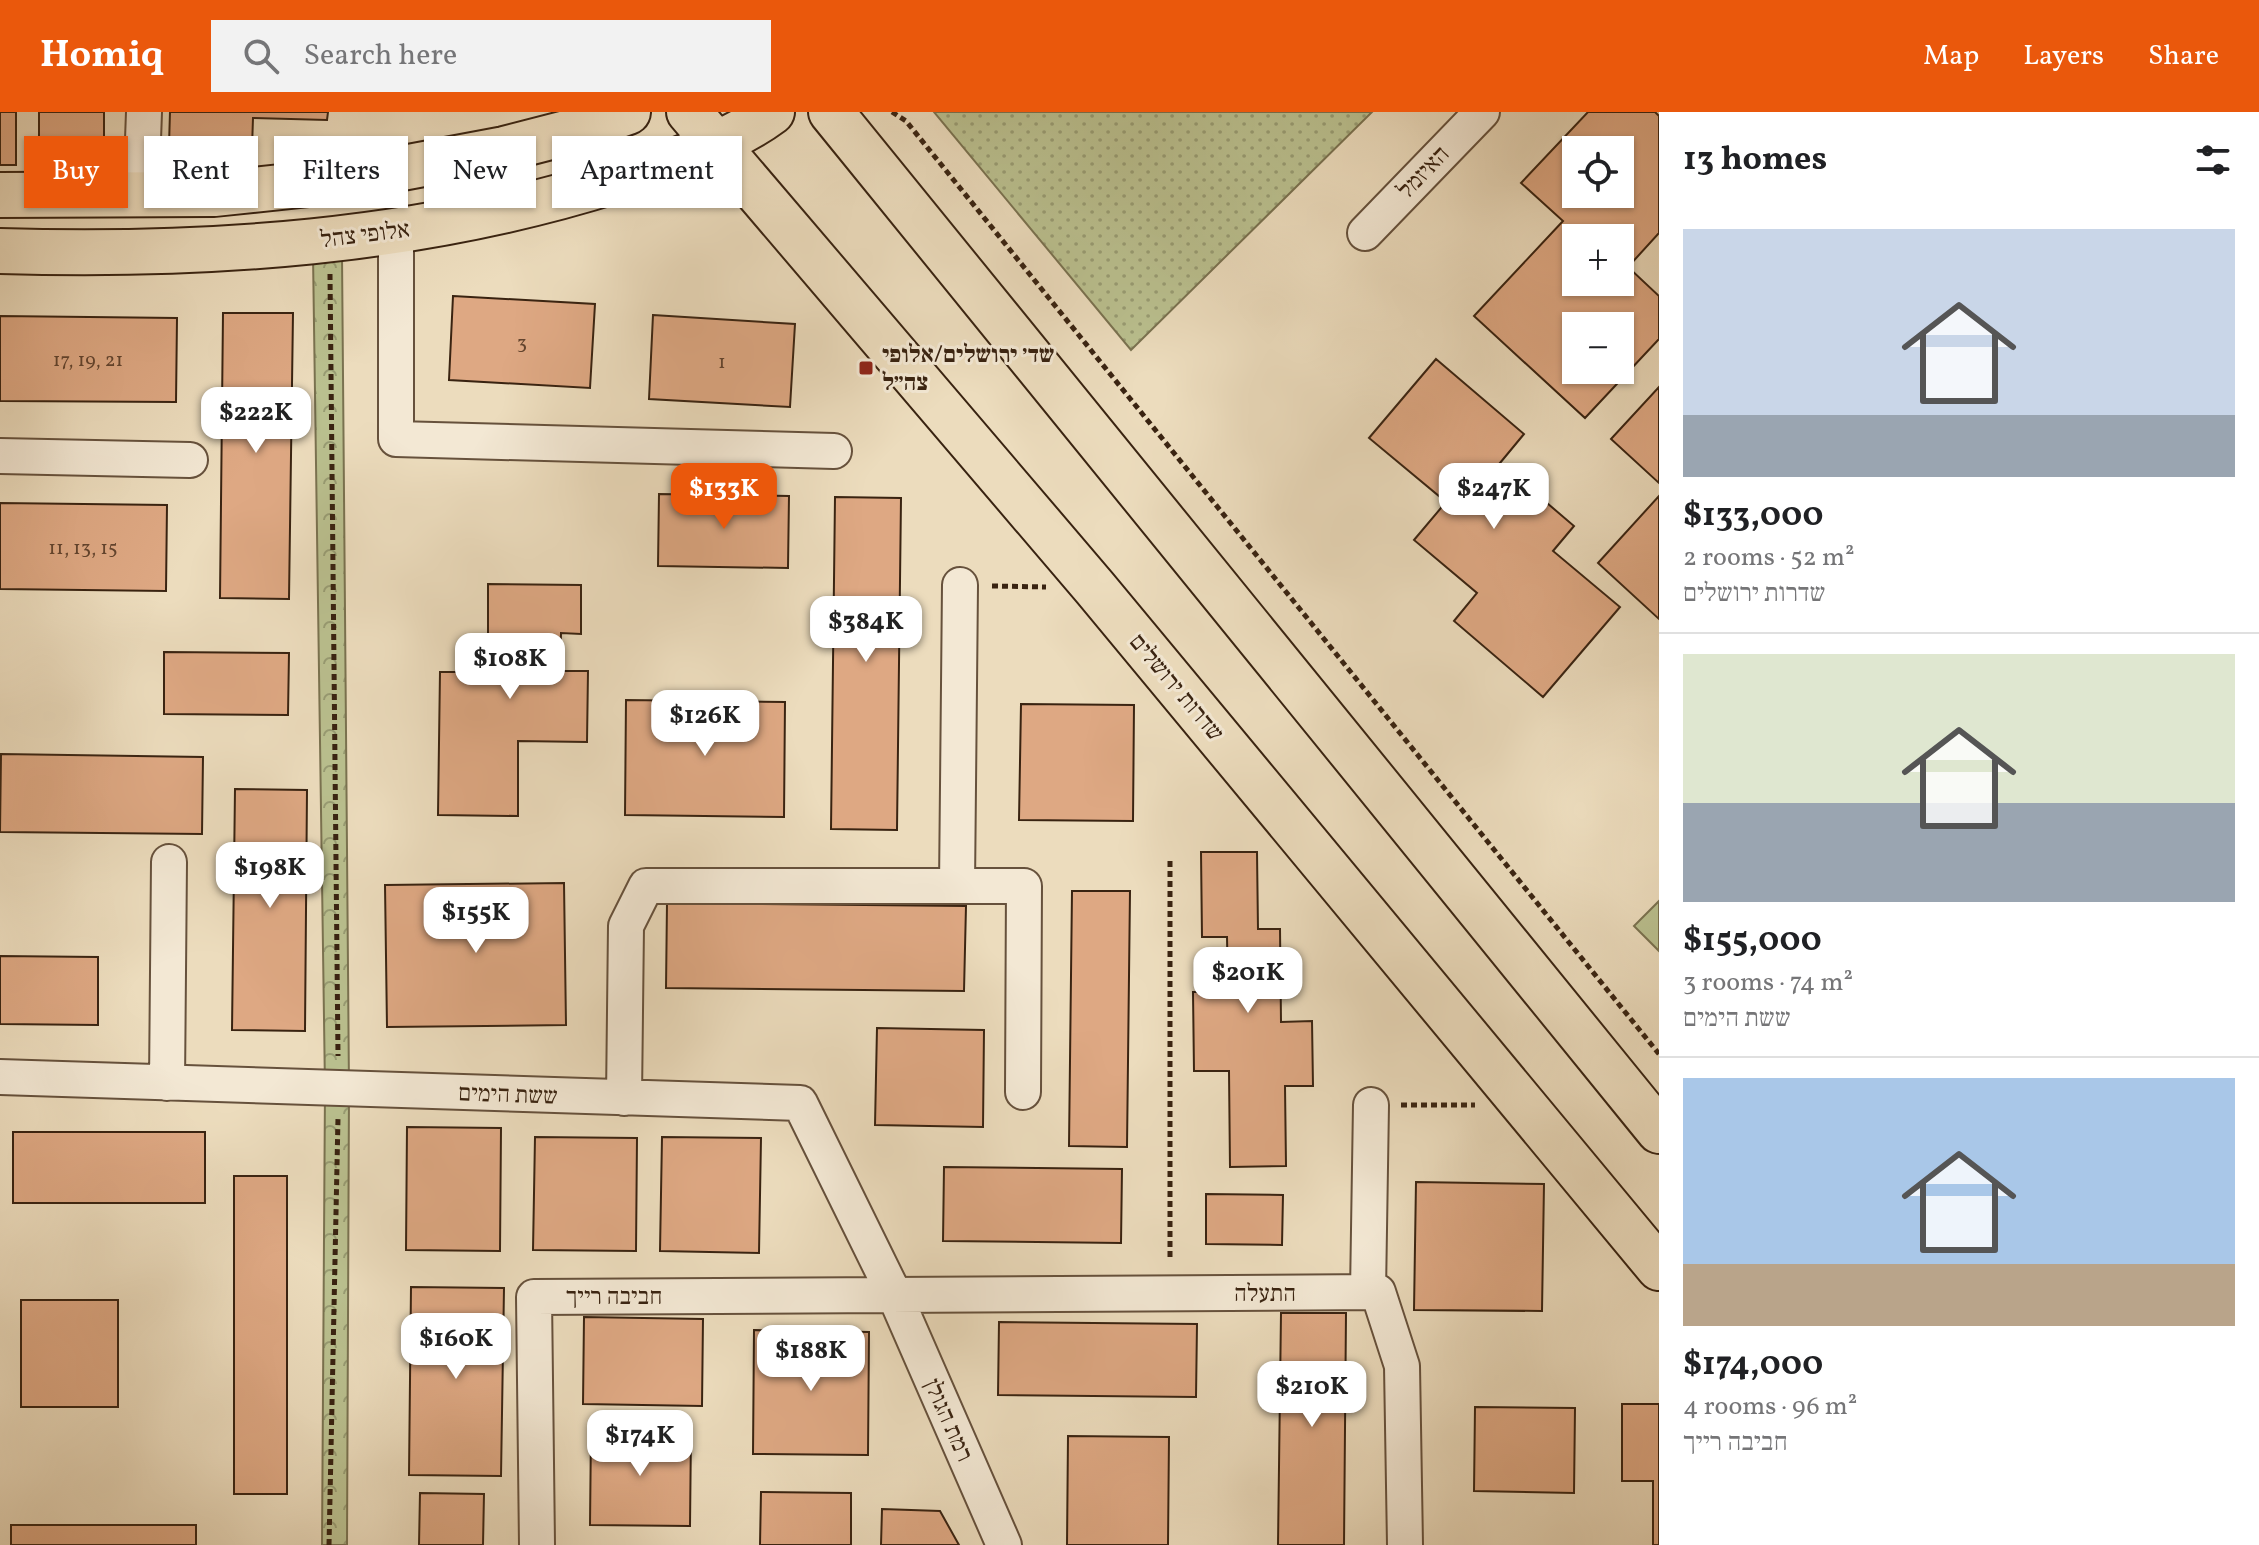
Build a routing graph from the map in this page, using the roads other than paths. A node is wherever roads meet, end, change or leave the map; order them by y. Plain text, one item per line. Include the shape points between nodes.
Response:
1 (144, 112) edge
2 (628, 112) edge
3 (772, 112) edge
4 (831, 112) edge
5 (874, 112) edge
6 (1482, 112) edge
7 (703, 127) edge
8 (896, 190) junction
9 (0, 195) edge
10 (141, 195) junction
11 (396, 231) junction
12 (1365, 233) dead end
13 (0, 251) edge
14 (834, 451) dead end
15 (0, 456) edge
16 (190, 460) dead end
17 (960, 585) road end
18 (169, 862) dead end
19 (957, 886) junction
20 (0, 1077) edge
21 (167, 1083) junction
22 (1023, 1092) dead end
23 (624, 1098) junction
24 (1371, 1105) road end
25 (1659, 1131) edge
26 (1659, 1268) edge
27 (1368, 1292) junction
28 (895, 1296) junction
29 (537, 1545) edge
30 (1004, 1545) edge
31 (1405, 1545) edge

1 - 10 street
2 - 10 main road via 504,149 343,179 214,194
3 - 7 main road, אלופי צהל
4 - 8 main road
5 - 8 main road via 874,131
6 - 12 street, האיזמל
7 - 11 main road, אלופי צהל via 675,162 504,212
7 - 26 main road, שדרות ירושלים via 1095,588
8 - 25 main road
9 - 10 main road
11 - 13 main road, אלופי צהל via 219,248
11 - 14 street via 396,439
15 - 16 street
17 - 19 street
18 - 21 street
19 - 22 street via 1024,886
19 - 23 street via 646,886 626,926
20 - 21 street, ששת הימים
21 - 23 street, ששת הימים
23 - 28 street, ששת הימים via 800,1103
24 - 27 street
27 - 28 street, התעלה
27 - 31 street via 1378,1292 1402,1366
28 - 29 street, חביבה רייך via 534,1297
28 - 30 street, רמת הגולן

